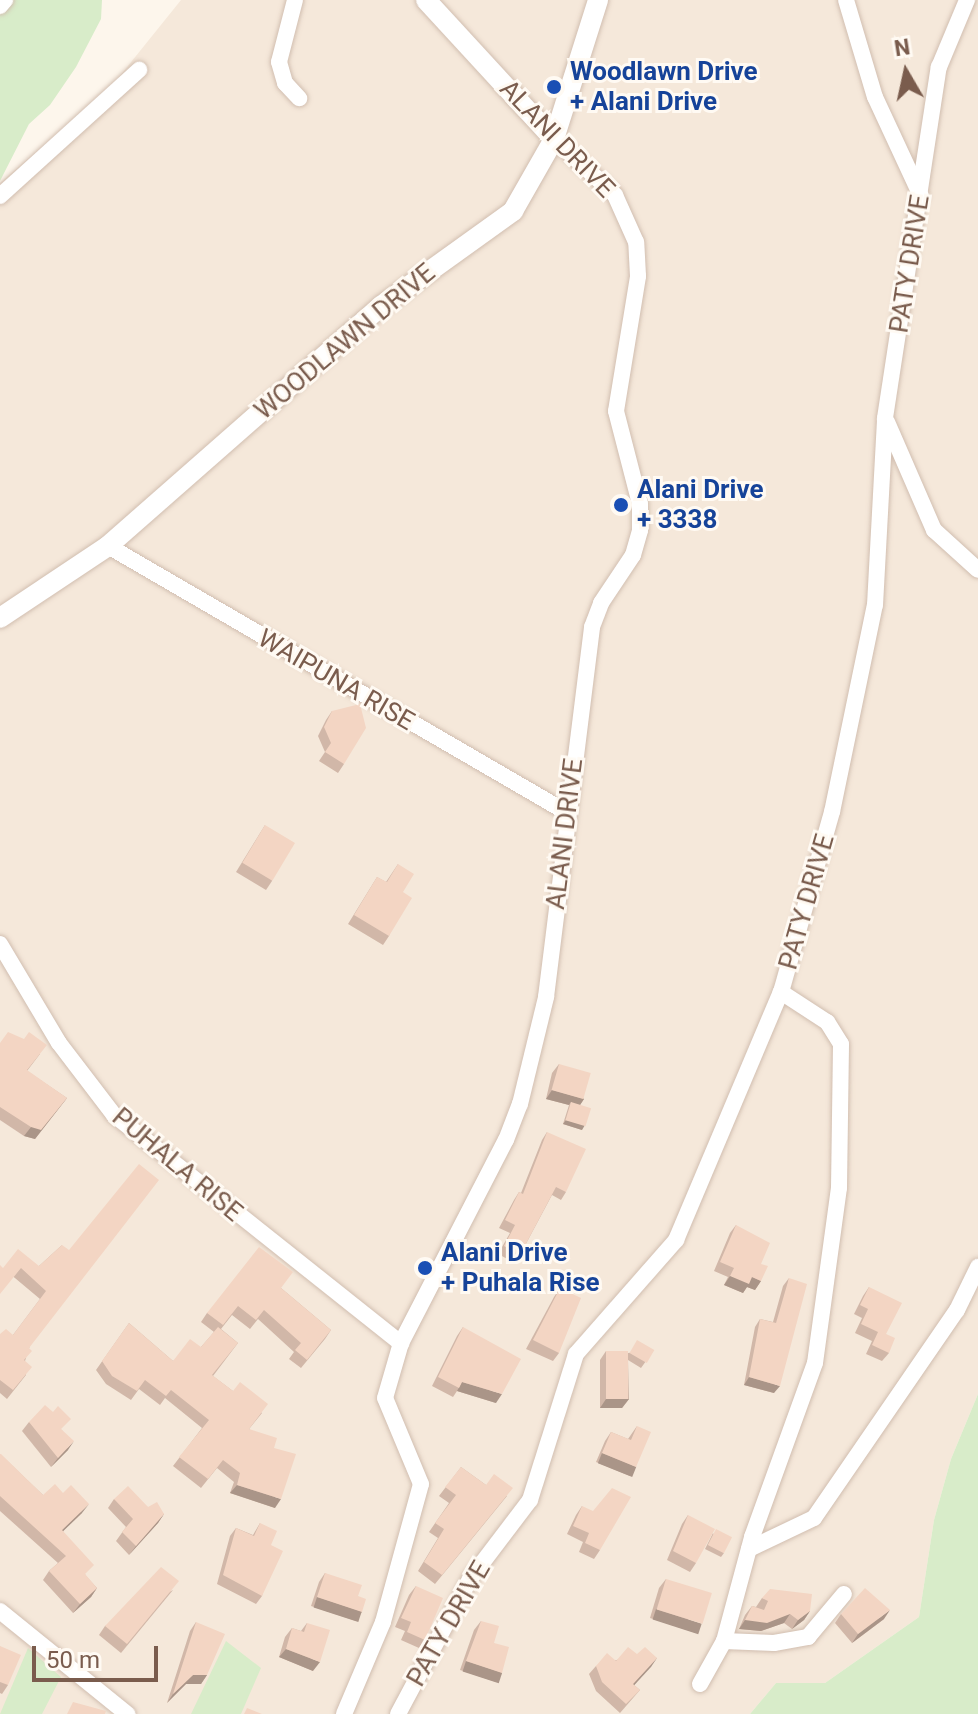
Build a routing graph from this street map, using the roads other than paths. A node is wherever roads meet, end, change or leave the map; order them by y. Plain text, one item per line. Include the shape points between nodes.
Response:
1 (5, 0) edge
2 (295, 0) edge
3 (426, 0) edge
4 (598, 0) edge
5 (846, 0) edge
6 (967, 0) edge
7 (0, 6) edge
8 (139, 70) dead end
9 (299, 98) dead end
10 (554, 139) junction
11 (0, 196) edge
12 (921, 197) junction
13 (885, 418) junction
14 (108, 546) junction
15 (978, 570) edge
16 (0, 618) edge
17 (566, 812) junction
18 (0, 944) edge
19 (781, 992) junction
20 (978, 1267) edge
21 (401, 1343) junction
22 (749, 1549) junction
23 (844, 1594) dead end
24 (0, 1611) edge
25 (724, 1641) junction
26 (700, 1684) dead end
27 (127, 1714) edge
28 (344, 1714) edge
29 (398, 1714) edge

1 - 7 street
2 - 9 street via 279,62 285,83
3 - 10 street, ALANI DRIVE
4 - 10 street, WOODLAWN DRIVE
5 - 12 street via 875,97
6 - 12 street, PATY DRIVE via 939,67
8 - 11 street
10 - 14 street, WOODLAWN DRIVE via 513,211 381,306
10 - 17 street, ALANI DRIVE via 615,195 631,226 638,259 616,397 618,426 640,504 640,530 633,555 601,603 592,627
12 - 13 street, PATY DRIVE
13 - 15 street via 934,530
13 - 19 street, PATY DRIVE via 875,605 832,812
14 - 16 street, WOODLAWN DRIVE
14 - 17 street, WAIPUNA RISE
17 - 21 street, ALANI DRIVE via 546,997 520,1104
18 - 21 street, PUHALA RISE via 35,1007 114,1115
19 - 22 street via 827,1022 841,1044 839,1188 815,1363
19 - 29 street, PATY DRIVE via 676,1240 576,1354 530,1500 470,1579
20 - 22 street via 957,1310 814,1518
21 - 28 street, ALANI DRIVE via 385,1398 421,1484 383,1622
22 - 25 street
23 - 25 street via 808,1637 774,1643
24 - 27 street
25 - 26 street

